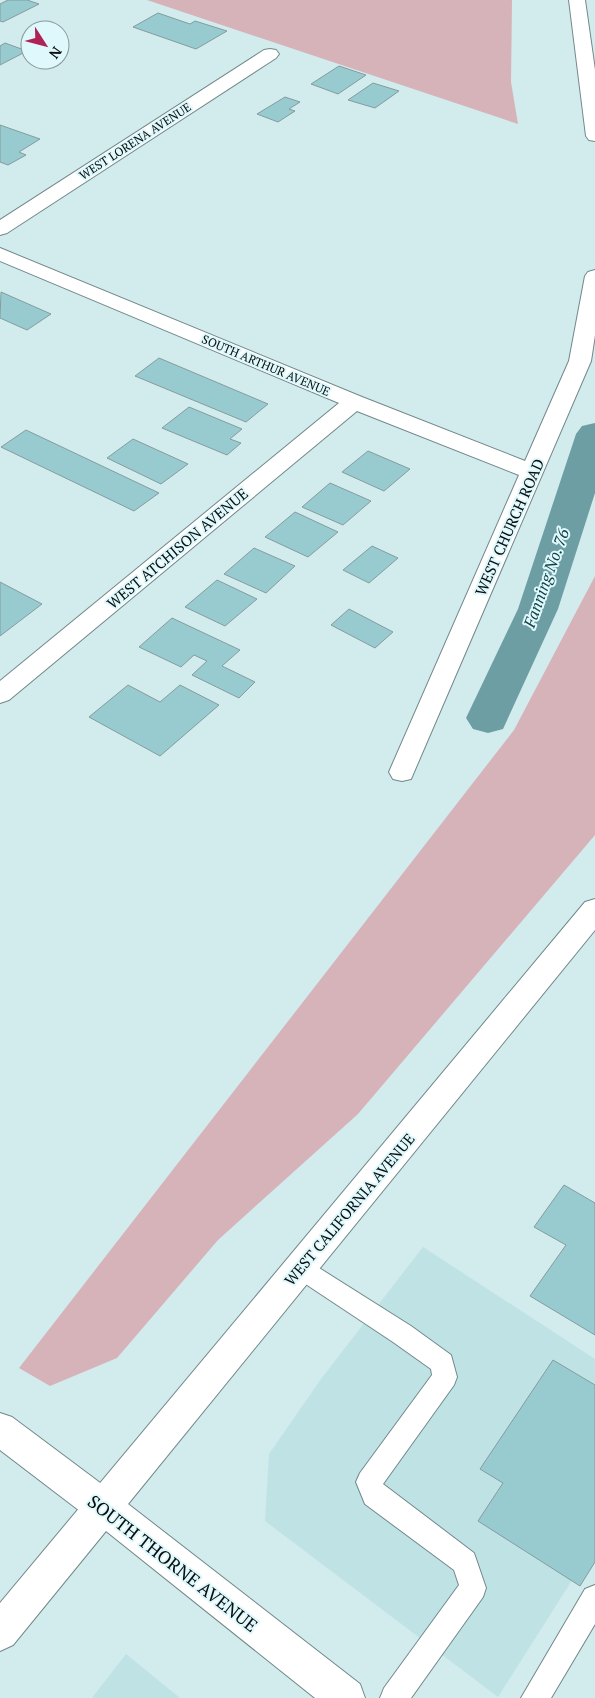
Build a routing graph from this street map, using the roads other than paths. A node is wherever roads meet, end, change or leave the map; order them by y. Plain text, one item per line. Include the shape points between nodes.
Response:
1 (577, 0) edge
2 (270, 54) dead end
3 (595, 136) edge
4 (0, 229) edge
5 (0, 254) edge
6 (595, 276) edge
7 (354, 402) junction
8 (533, 472) junction
9 (0, 694) edge
10 (402, 772) dead end
11 (595, 910) edge
12 (300, 1268) junction
13 (0, 1428) edge
14 (102, 1506) junction
15 (595, 1598) edge
16 (0, 1632) edge
17 (346, 1698) edge
18 (394, 1698) edge
19 (535, 1698) edge

1 - 3 street
2 - 4 street, WEST LORENA AVENUE
5 - 7 street, SOUTH ARTHUR AVENUE
6 - 8 street, WEST CHURCH ROAD via 580,362
7 - 8 street, SOUTH ARTHUR AVENUE
7 - 9 street, WEST ATCHISON AVENUE
8 - 10 street, WEST CHURCH ROAD
11 - 12 street, WEST CALIFORNIA AVENUE
12 - 14 street, WEST CALIFORNIA AVENUE
12 - 18 lane via 442,1363 445,1378 368,1482 374,1495 465,1562 474,1588
13 - 14 street, SOUTH THORNE AVENUE
14 - 16 street, WEST CALIFORNIA AVENUE
14 - 17 street, SOUTH THORNE AVENUE
15 - 19 lane

